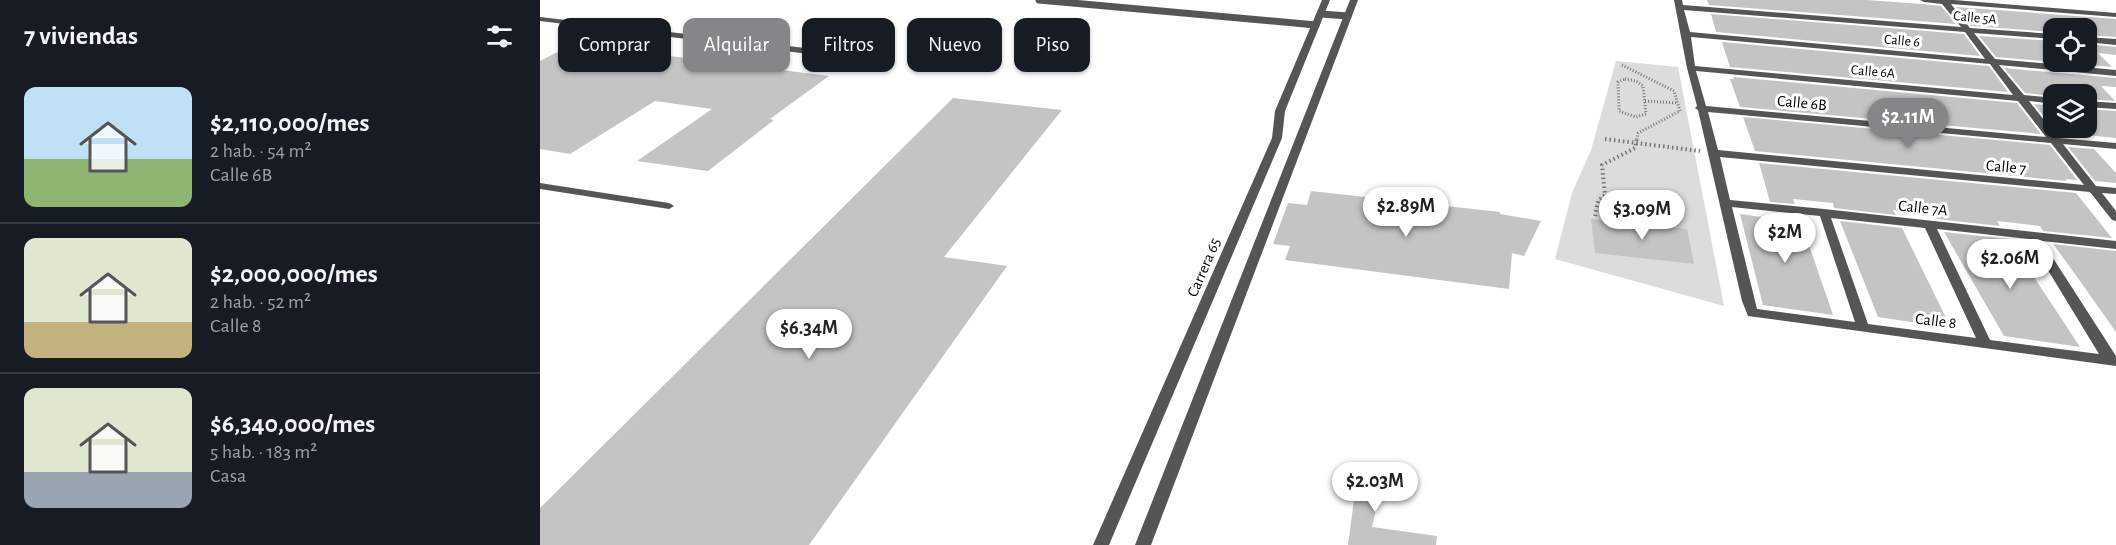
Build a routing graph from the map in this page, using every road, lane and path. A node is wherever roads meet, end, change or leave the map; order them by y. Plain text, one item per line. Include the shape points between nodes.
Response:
1 (1039, 0) edge
2 (1326, 0) edge
3 (1354, 0) edge
4 (1924, 0) edge
5 (1945, 2) junction
6 (1678, 3) edge
7 (2116, 15) edge
8 (1348, 16) junction
9 (540, 19) edge
10 (1319, 20) junction
11 (1967, 30) junction
12 (1686, 34) junction
13 (2043, 36) edge
14 (2097, 40) edge
15 (2116, 42) edge
16 (802, 50) edge
17 (1993, 62) junction
18 (1622, 65) dead end
19 (1690, 68) junction
20 (1635, 72) junction
21 (2116, 73) edge
22 (1632, 80) junction
23 (2021, 98) junction
24 (1645, 100) junction
25 (2043, 100) edge
26 (1678, 103) junction
27 (2097, 105) edge
28 (2116, 106) edge
29 (1700, 108) junction
30 (1605, 139) dead end
31 (2054, 140) junction
32 (1636, 143) junction
33 (2116, 146) edge
34 (1714, 153) junction
35 (540, 186) edge
36 (2093, 189) junction
37 (2116, 191) edge
38 (1726, 203) junction
39 (669, 206) dead end
40 (1824, 212) junction
41 (1595, 216) dead end
42 (2116, 218) edge
43 (1929, 224) junction
44 (2032, 236) junction
45 (2116, 245) edge
46 (1863, 328) junction
47 (1985, 343) junction
48 (2113, 361) edge
49 (1101, 545) edge
50 (1143, 545) edge

1 - 10 lane
2 - 10 street, Carrera 65
3 - 8 street
4 - 5 street
5 - 7 street
5 - 11 street
6 - 11 street, Calle 5A
6 - 12 street
8 - 10 lane
8 - 50 street
9 - 16 street
10 - 49 street, Carrera 65 via 1280,111 1277,138
11 - 13 street, Calle 5A
11 - 17 street
12 - 17 street, Calle 6
12 - 19 street
14 - 15 street
17 - 21 street, Calle 6
17 - 23 street
18 - 20 path
19 - 23 street, Calle 6A
19 - 29 street
20 - 22 path
20 - 26 path via 1674,92
22 - 24 path via 1643,86
22 - 24 path via 1618,82 1620,111 1641,118 1646,114
23 - 25 street, Calle 6A
23 - 31 street
24 - 26 path
26 - 32 path via 1680,111 1638,133
27 - 28 street
29 - 31 street, Calle 6B
29 - 34 street
30 - 32 path
31 - 33 street, Calle 6B
31 - 36 street
32 - 34 path
32 - 41 path via 1635,148 1602,165 1605,195 1598,201
34 - 36 street, Calle 7
34 - 38 street
35 - 39 street
36 - 37 street, Calle 7
36 - 42 street
38 - 40 street, Calle 7A
38 - 46 street, Calle 8 via 1752,313
40 - 43 street, Calle 7A
40 - 46 street
43 - 44 street, Calle 7A
43 - 47 street
44 - 45 street, Calle 7A
44 - 48 street
46 - 47 street, Calle 8
47 - 48 street, Calle 8

